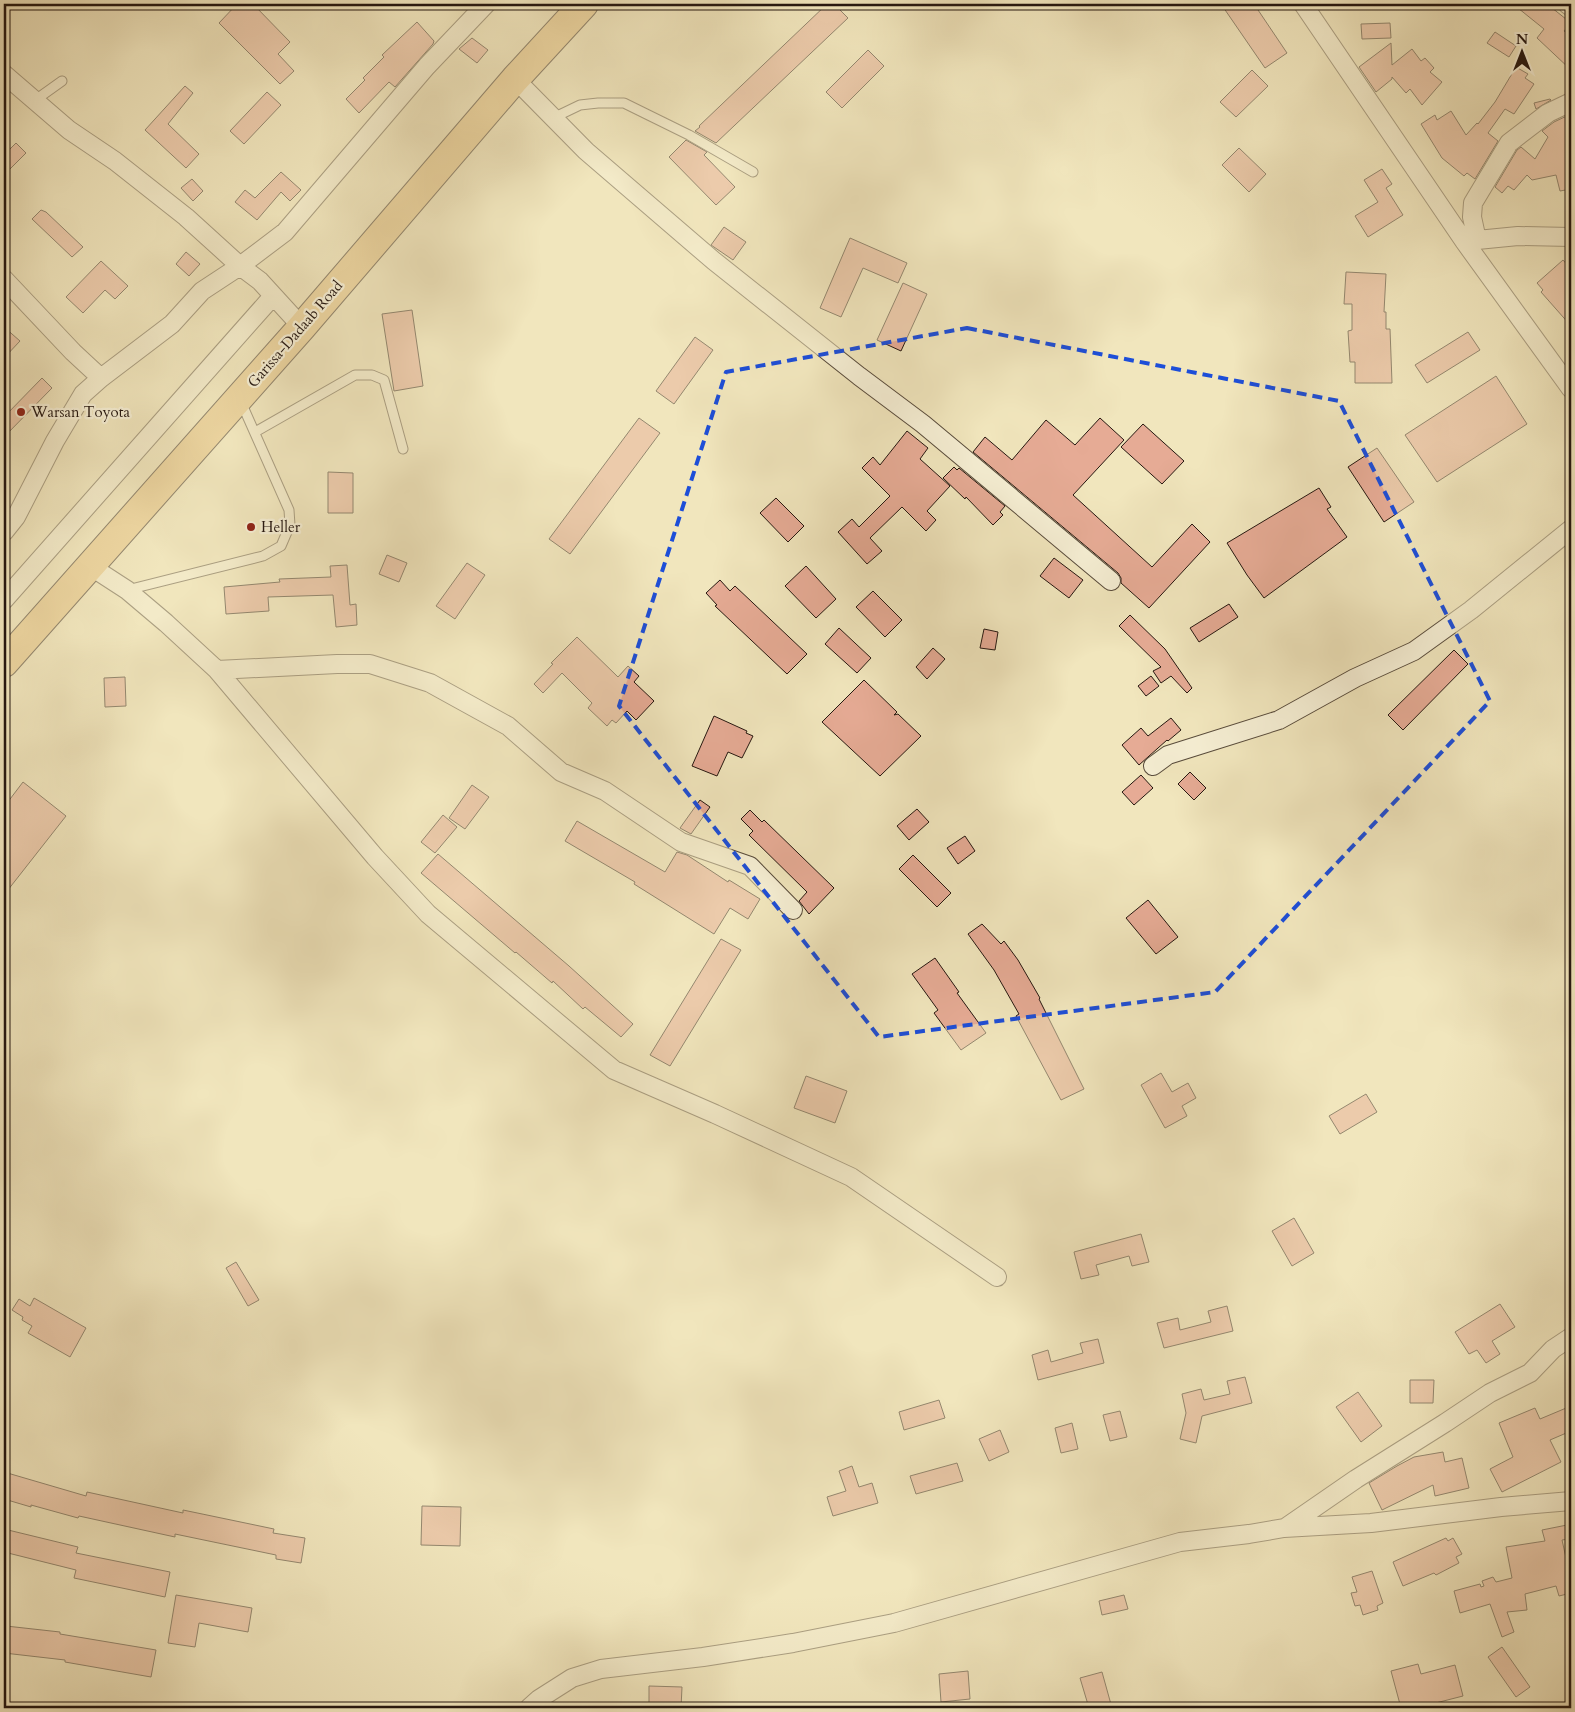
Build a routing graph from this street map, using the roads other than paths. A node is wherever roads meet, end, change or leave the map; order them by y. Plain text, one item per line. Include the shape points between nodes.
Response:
1 (486, 4) edge
2 (584, 4) edge
3 (1303, 4) edge
4 (1567, 4) edge
5 (1571, 7) edge
6 (4, 74) edge
7 (516, 79) junction
8 (62, 81) dead end
9 (34, 101) junction
10 (1571, 102) edge
11 (553, 118) junction
12 (753, 172) dead end
13 (1571, 237) edge
14 (1470, 240) junction
15 (240, 266) junction
16 (4, 279) edge
17 (273, 296) junction
18 (302, 327) junction
19 (101, 378) junction
20 (1571, 389) edge
21 (239, 398) junction
22 (255, 432) junction
23 (403, 449) dead end
24 (1571, 529) edge
25 (4, 532) edge
26 (90, 566) junction
27 (1111, 581) dead end
28 (127, 590) junction
29 (4, 600) edge
30 (4, 663) edge
31 (217, 670) junction
32 (1153, 766) dead end
33 (793, 910) dead end
34 (997, 1276) dead end
35 (1571, 1336) edge
36 (1571, 1501) edge
37 (1284, 1528) junction
38 (529, 1708) edge

1 - 15 street via 427,66 285,232
2 - 7 highway, Garissa-Dadaab Road
3 - 14 street
4 - 5 street
6 - 9 street
7 - 11 street
7 - 18 highway, Garissa-Dadaab Road
8 - 9 lane
9 - 15 street via 68,130 147,184
10 - 14 street via 1548,114 1509,143 1473,203
11 - 12 lane via 580,105 624,103
11 - 27 street via 586,151 714,261 923,424
13 - 14 street via 1518,236
14 - 20 street
15 - 17 street
15 - 19 street via 202,291 172,324
16 - 19 street via 72,352
17 - 18 street
17 - 29 street
18 - 21 highway, Garissa-Dadaab Road
19 - 25 street via 83,394
21 - 22 lane
21 - 26 highway, Garissa-Dadaab Road
22 - 23 lane via 355,375 372,375 384,380
22 - 28 lane via 289,510 290,525 281,546 263,556
24 - 32 street via 1471,610 1414,651 1355,678 1279,720 1168,755
26 - 28 street
26 - 30 highway, Garissa-Dadaab Road
28 - 31 street
31 - 33 street via 370,664 430,683 508,726 562,772 605,790 681,842 750,866
31 - 34 street via 375,857 428,914 614,1070 852,1177
35 - 37 street via 1530,1373 1490,1393
36 - 37 street via 1501,1506 1371,1523
37 - 38 street via 1180,1542 894,1623 793,1643 601,1669 572,1678

